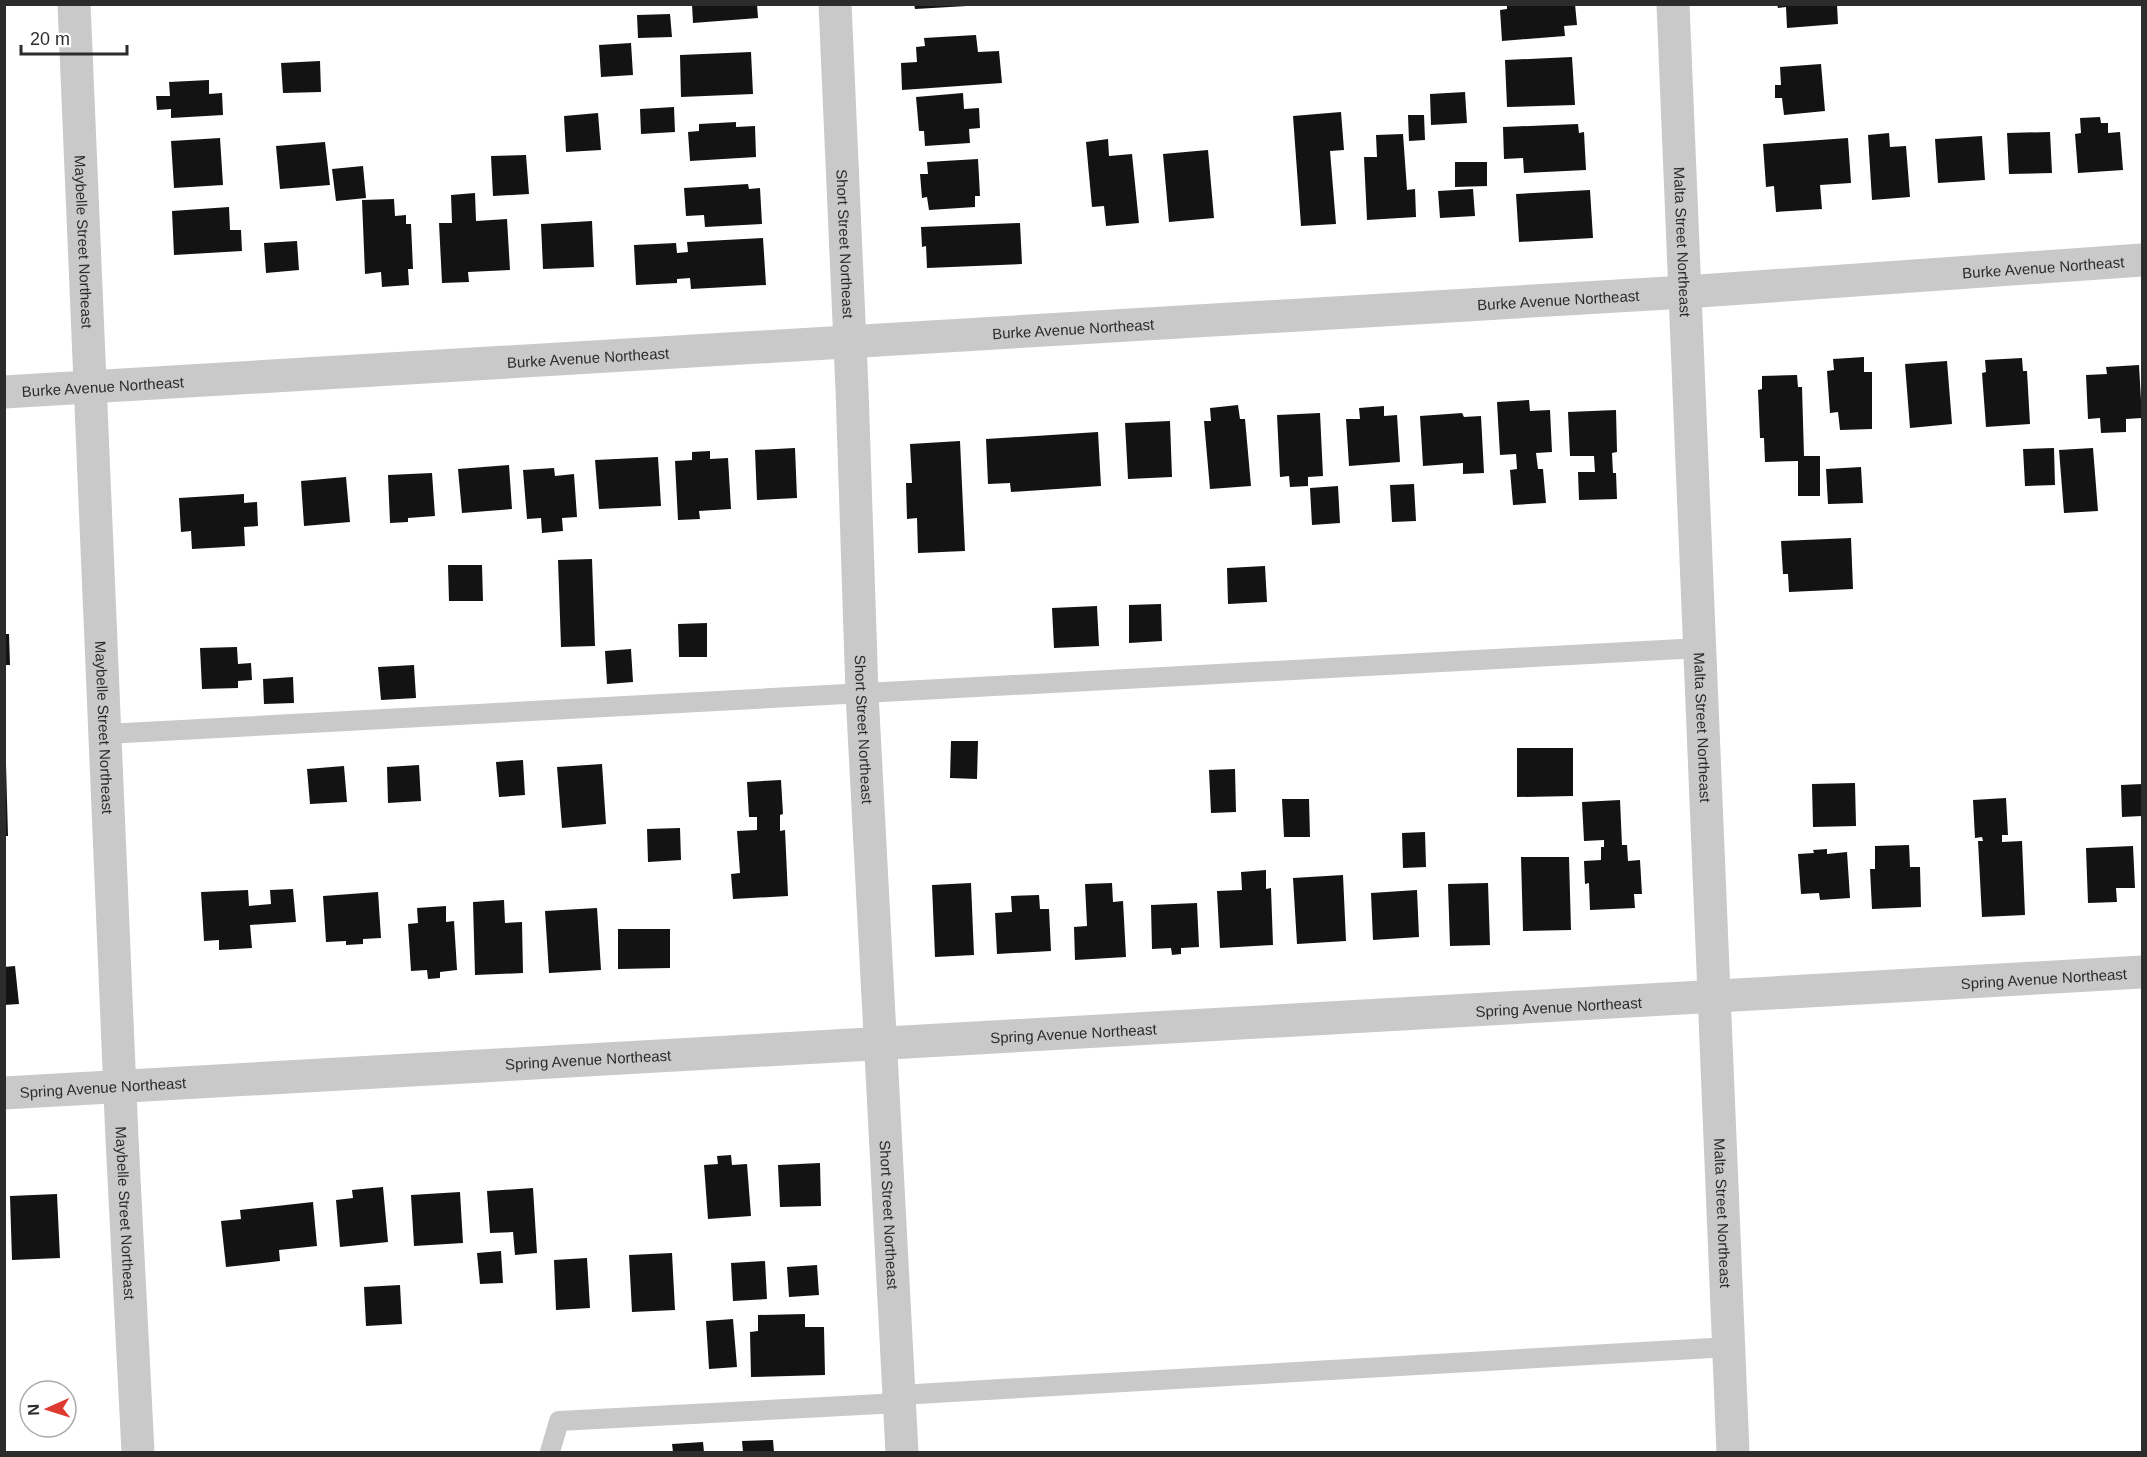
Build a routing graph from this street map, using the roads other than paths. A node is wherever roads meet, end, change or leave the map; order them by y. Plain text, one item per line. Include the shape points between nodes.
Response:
1 (74, 4) edge
2 (835, 4) edge
3 (1673, 4) edge
4 (2142, 260) edge
5 (1685, 292) junction
6 (850, 340) junction
7 (91, 387) junction
8 (4, 392) edge
9 (1700, 648) junction
10 (862, 693) junction
11 (106, 734) junction
12 (2142, 972) edge
13 (1715, 999) junction
14 (881, 1042) junction
15 (121, 1086) junction
16 (4, 1093) edge
17 (1729, 1347) junction
18 (899, 1399) junction
19 (138, 1452) edge
20 (550, 1452) edge
21 (902, 1452) edge
22 (1733, 1452) edge

1 - 7 street, Maybelle Street Northeast
2 - 6 street, Short Street Northeast
3 - 5 street, Malta Street Northeast
4 - 5 street, Burke Avenue Northeast
5 - 6 street, Burke Avenue Northeast
5 - 9 street, Malta Street Northeast
6 - 7 street, Burke Avenue Northeast
6 - 10 street, Short Street Northeast
7 - 8 street, Burke Avenue Northeast
7 - 11 street, Maybelle Street Northeast
9 - 10 lane
9 - 13 street, Malta Street Northeast
10 - 11 lane
10 - 14 street, Short Street Northeast
11 - 15 street, Maybelle Street Northeast
12 - 13 street, Spring Avenue Northeast
13 - 14 street, Spring Avenue Northeast
13 - 17 street, Malta Street Northeast
14 - 15 street, Spring Avenue Northeast
14 - 18 street, Short Street Northeast
15 - 16 street, Spring Avenue Northeast
15 - 19 street, Maybelle Street Northeast
17 - 18 lane
17 - 22 street, Malta Street Northeast
18 - 20 lane via 559,1421
18 - 21 street, Short Street Northeast

